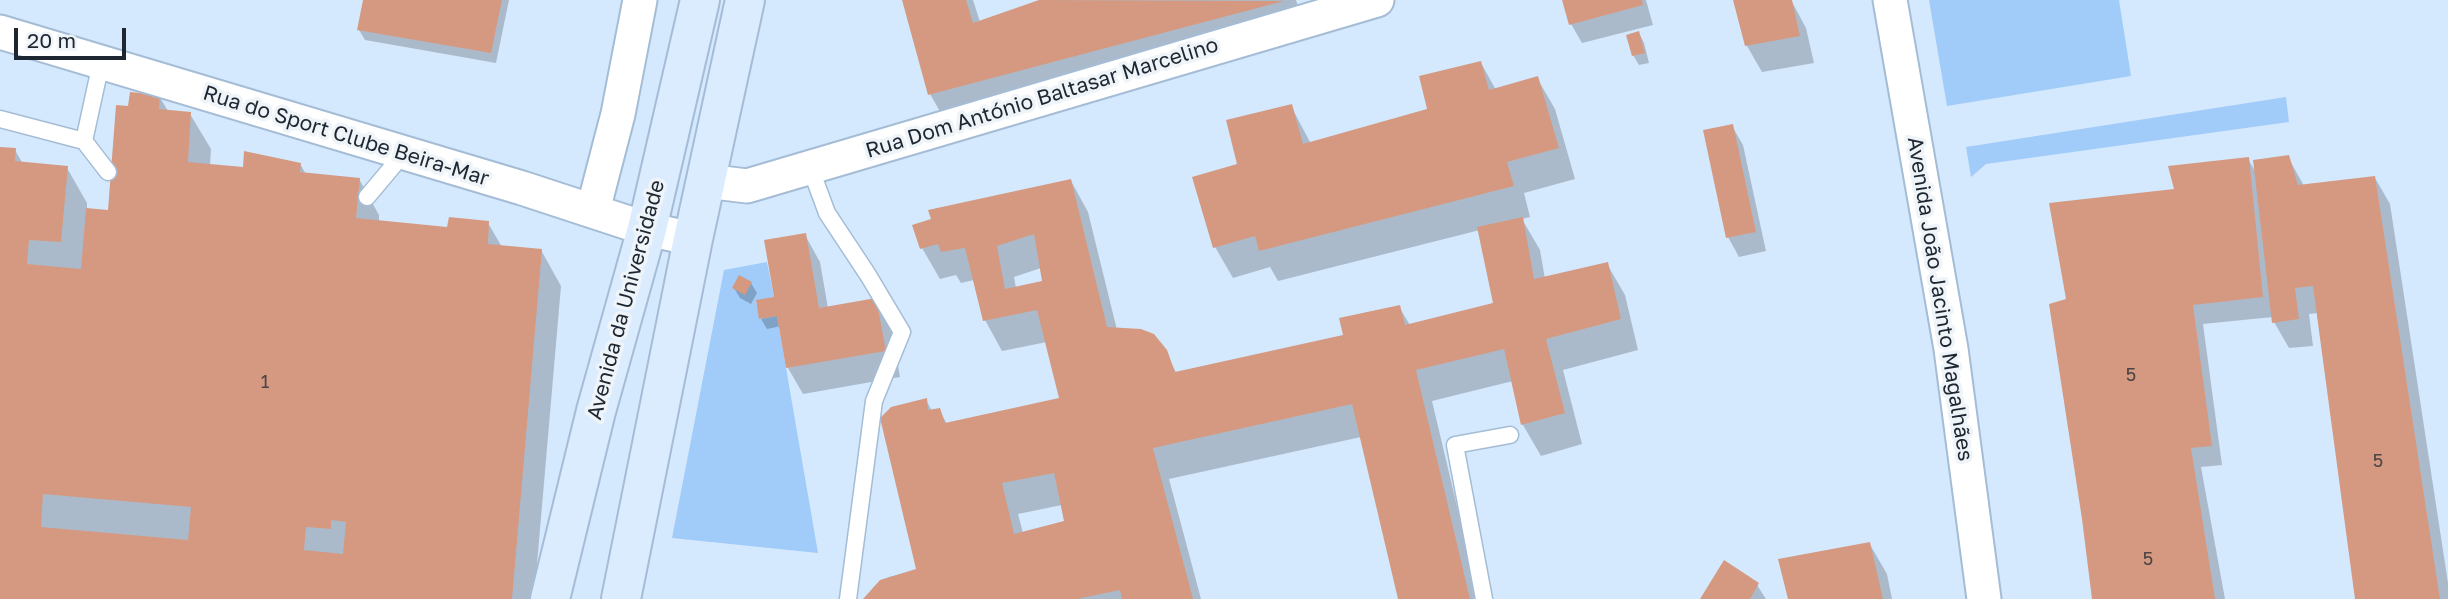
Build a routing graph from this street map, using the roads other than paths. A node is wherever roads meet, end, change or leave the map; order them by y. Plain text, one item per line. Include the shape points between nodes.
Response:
1 (640, 0) edge
2 (700, 0) edge
3 (745, 0) edge
4 (1377, 0) edge
5 (1890, 0) edge
6 (0, 32) edge
7 (101, 63) junction
8 (0, 119) edge
9 (84, 141) junction
10 (404, 153) junction
11 (810, 167) junction
12 (108, 172) dead end
13 (706, 181) junction
14 (367, 197) dead end
15 (593, 210) junction
16 (647, 229) junction
17 (693, 239) junction
18 (1510, 435) dead end
19 (550, 599) edge
20 (621, 599) edge
21 (848, 599) edge
22 (1485, 599) edge
23 (1984, 599) edge

1 - 15 street
2 - 16 main road, Avenida da Universidade
3 - 13 main road
4 - 11 street, Rua Dom António Baltasar Marcelino
5 - 23 street, Avenida João Jacinto Magalhães via 1951,349
6 - 7 street, Rua do Sport Clube Beira-Mar
7 - 9 lane
7 - 10 street, Rua do Sport Clube Beira-Mar
8 - 9 lane
9 - 12 lane
10 - 14 lane
10 - 15 street, Rua do Sport Clube Beira-Mar
11 - 13 street, Rua Dom António Baltasar Marcelino via 747,186
11 - 21 lane via 827,214 902,332 874,401
13 - 17 main road
15 - 16 street, Rua do Sport Clube Beira-Mar
16 - 17 street, Rua do Sport Clube Beira-Mar
16 - 19 main road, Avenida da Universidade
17 - 20 main road
18 - 22 lane via 1455,445

